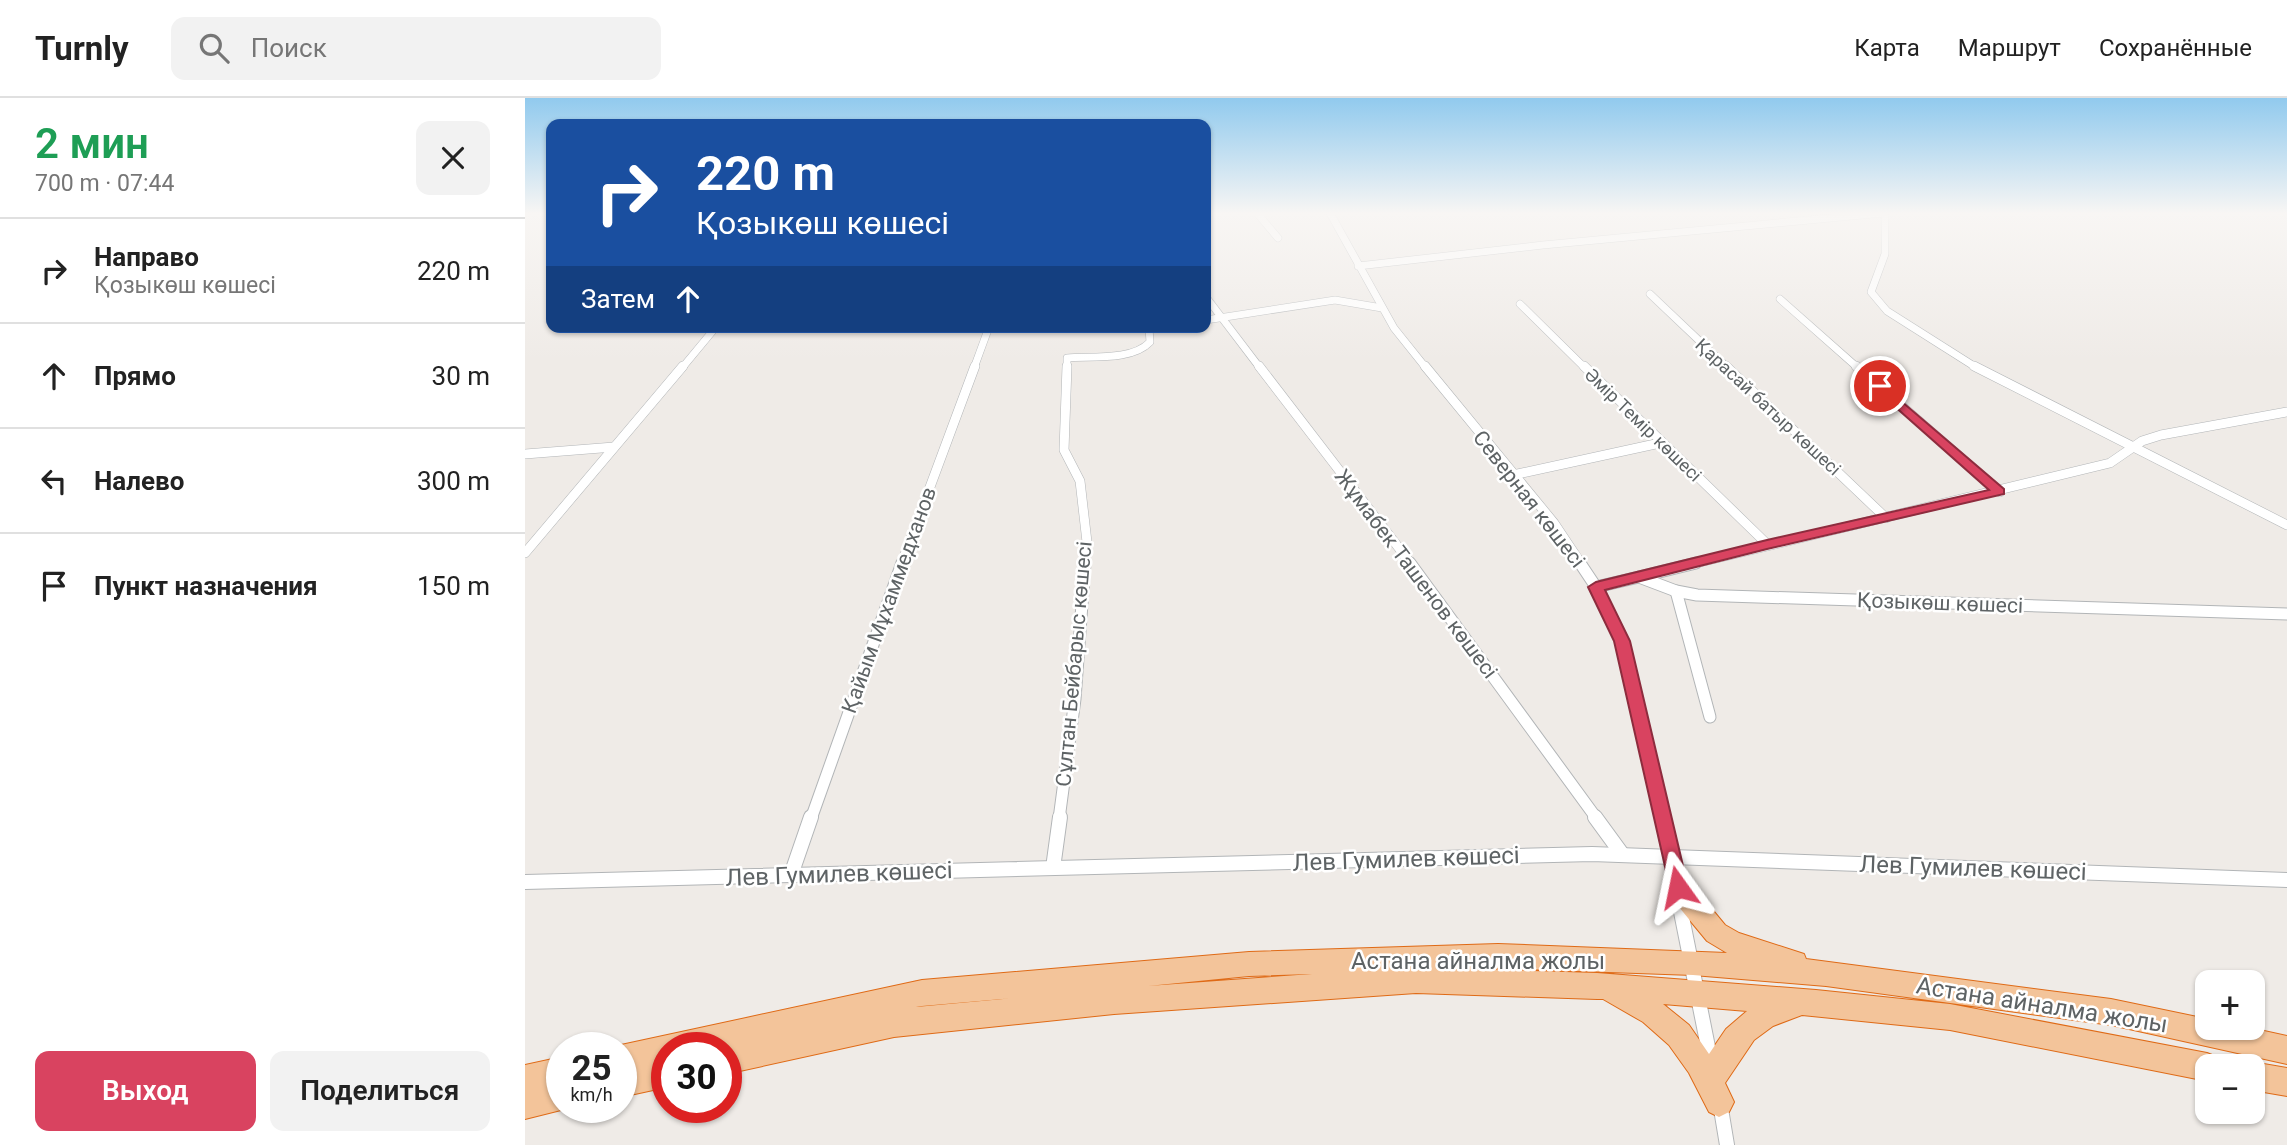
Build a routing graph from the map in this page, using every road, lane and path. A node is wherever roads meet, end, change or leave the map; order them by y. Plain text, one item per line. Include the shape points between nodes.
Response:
1 (1356, 262) edge
2 (1394, 262) edge
3 (1885, 262) edge
4 (1358, 266) junction
5 (1650, 294) dead end
6 (1780, 299) dead end
7 (1211, 304) edge
8 (1520, 304) dead end
9 (1382, 308) junction
10 (1221, 318) junction
11 (1211, 319) edge
12 (711, 333) edge
13 (987, 333) edge
14 (1150, 333) edge
15 (2287, 412) edge
16 (1660, 443) junction
17 (614, 447) junction
18 (2134, 449) junction
19 (525, 454) edge
20 (1513, 475) junction
21 (2000, 492) junction
22 (1887, 518) junction
23 (2287, 525) edge
24 (1767, 544) junction
25 (525, 553) edge
26 (1639, 577) junction
27 (1596, 587) junction
28 (1676, 591) junction
29 (2287, 614) edge
30 (1710, 717) dead end
31 (1622, 854) junction
32 (1672, 856) junction
33 (1053, 868) junction
34 (792, 875) junction
35 (2287, 880) edge
36 (525, 882) edge
37 (1678, 887) junction
38 (1693, 963) junction
39 (1826, 973) junction
40 (1597, 986) junction
41 (1698, 995) junction
42 (1816, 1003) junction
43 (742, 1033) edge
44 (2287, 1050) edge
45 (742, 1056) edge
46 (2195, 1065) edge
47 (1714, 1074) junction
48 (546, 1075) edge
49 (525, 1079) edge
50 (2265, 1079) edge
51 (2287, 1083) edge
52 (546, 1099) edge
53 (1719, 1102) junction
54 (525, 1104) edge
55 (1727, 1145) edge

1 - 4 street, Северная көшесі
2 - 4 street
3 - 18 street via 1871,292 1874,299 1923,336
4 - 9 street, Северная көшесі
5 - 22 street, Қарасай батыр көшесі
6 - 21 street
7 - 10 street, Жұмабек Ташенов көшесі
8 - 16 street, Әмір Темір көшесі
9 - 10 street via 1335,300
9 - 20 street, Северная көшесі
10 - 11 street
10 - 31 street, Жұмабек Ташенов көшесі via 1411,564
12 - 17 street
13 - 34 street, Қайым Мұхаммедханов
14 - 33 street, Сұлтан Бейбарыс көшесі via 1147,347 1134,352 1067,358 1064,450 1080,481 1087,542 1075,699
15 - 18 street via 2161,435
16 - 20 street
16 - 24 street, Әмір Темір көшесі
17 - 19 street
17 - 25 street
18 - 21 street via 2110,463
18 - 23 street
20 - 27 street, Северная көшесі via 1554,523
21 - 22 street
22 - 24 street
24 - 26 street
26 - 27 street
26 - 28 street, Қозыкөш көшесі
27 - 32 street, Северная көшесі via 1622,641
28 - 29 street, Қозыкөш көшесі
28 - 30 street
31 - 32 street, Лев Гумилев көшесі
31 - 33 street, Лев Гумилев көшесі
32 - 35 street, Лев Гумилев көшесі
32 - 37 street, Северная көшесі
33 - 34 street, Лев Гумилев көшесі
34 - 36 street, Лев Гумилев көшесі
37 - 38 street, Северная көшесі
37 - 39 highway via 1716,933 1732,943
38 - 39 highway, Астана айналма жолы
38 - 41 street, Северная көшесі
38 - 43 highway, Астана айналма жолы via 1498,956 1249,964 922,993
39 - 44 highway, Астана айналма жолы via 2111,1012
40 - 41 highway, Астана айналма жолы
40 - 45 highway, Астана айналма жолы via 1416,980 1114,1001 894,1023
40 - 53 highway via 1637,1003 1671,1025 1698,1058
41 - 42 highway, Астана айналма жолы
41 - 47 street, Северная көшесі
42 - 46 highway, Астана айналма жолы via 1950,1017
42 - 47 highway via 1768,1012 1751,1022 1726,1051
47 - 53 street, Северная көшесі
48 - 49 highway
50 - 51 highway
52 - 54 highway
53 - 55 street, Северная көшесі

